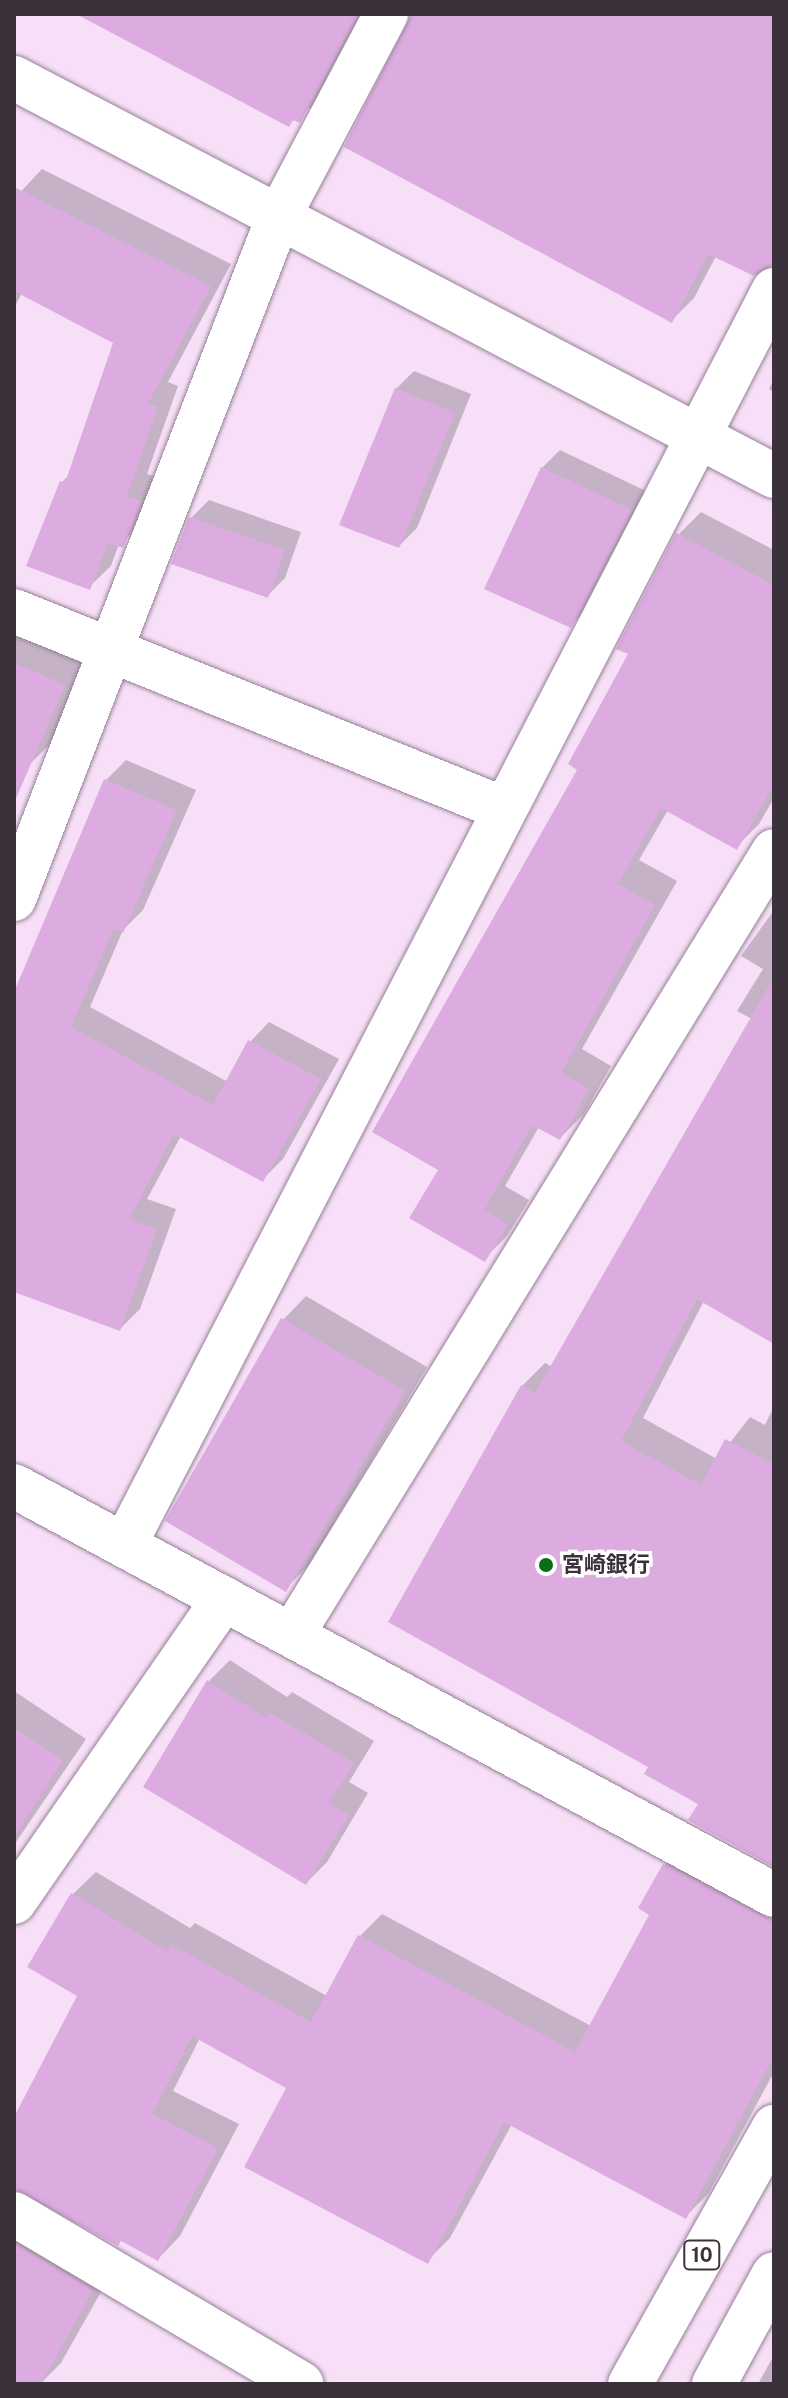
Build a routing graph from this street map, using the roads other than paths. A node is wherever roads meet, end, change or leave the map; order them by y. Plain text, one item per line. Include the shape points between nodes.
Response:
1 (386, 14) edge
2 (14, 78) edge
3 (278, 218) junction
4 (774, 290) edge
5 (698, 437) junction
6 (774, 476) edge
7 (14, 611) edge
8 (108, 648) junction
9 (504, 809) junction
10 (774, 851) edge
11 (14, 899) edge
12 (14, 1486) edge
13 (125, 1544) junction
14 (224, 1599) junction
15 (292, 1635) junction
16 (774, 1895) edge
17 (14, 1902) edge
18 (774, 2127) edge
19 (14, 2214) edge
20 (774, 2274) edge
21 (301, 2384) edge
22 (630, 2384) edge
23 (714, 2384) edge

1 - 3 main road
2 - 3 main road
3 - 5 main road
3 - 8 main road
4 - 5 main road
5 - 6 main road
5 - 9 main road
7 - 8 main road
8 - 9 main road
8 - 11 main road
9 - 13 main road
10 - 15 main road
12 - 13 main road
13 - 14 main road
14 - 15 main road
14 - 17 main road
15 - 16 main road
18 - 22 main road, 10
19 - 21 main road
20 - 23 main road

